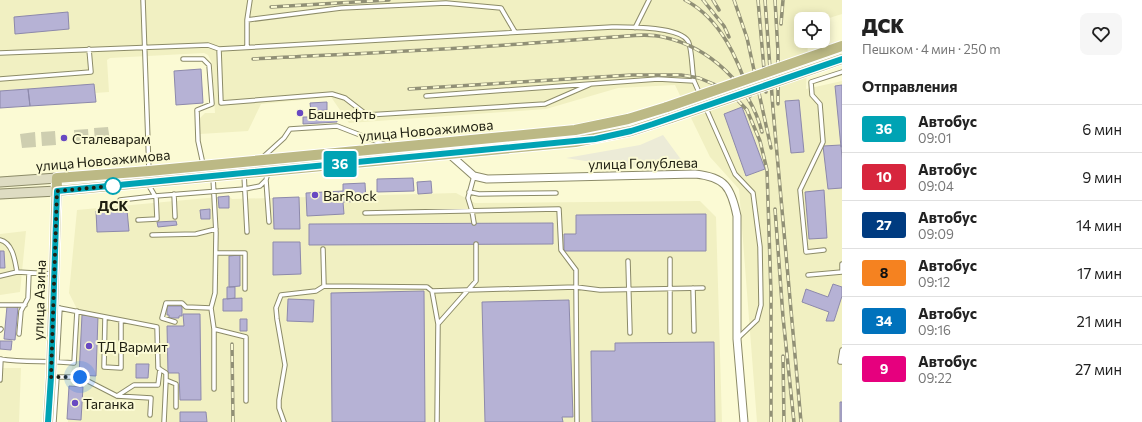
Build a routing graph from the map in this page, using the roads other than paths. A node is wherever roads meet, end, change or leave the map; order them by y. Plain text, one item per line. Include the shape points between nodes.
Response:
1 (143, 0) edge
2 (250, 0) edge
3 (649, 0) edge
4 (247, 20) junction
5 (635, 28) junction
6 (515, 32) junction
7 (842, 46) edge
8 (145, 47) junction
9 (247, 47) junction
10 (89, 49) junction
11 (219, 49) junction
12 (0, 53) edge
13 (842, 58) edge
14 (183, 60) dead end
15 (842, 72) edge
16 (0, 79) edge
17 (694, 81) junction
18 (591, 84) junction
19 (426, 96) dead end
20 (393, 148) junction
21 (448, 153) junction
22 (260, 160) junction
23 (204, 166) junction
24 (149, 171) junction
25 (244, 173) junction
26 (267, 175) junction
27 (213, 176) junction
28 (474, 176) junction
29 (57, 178) junction
30 (0, 182) edge
31 (148, 183) junction
32 (245, 189) junction
33 (215, 190) junction
34 (57, 191) junction
35 (470, 192) junction
36 (556, 193) dead end
37 (0, 194) edge
38 (174, 194) junction
39 (156, 196) junction
40 (120, 200) dead end
41 (472, 211) junction
42 (365, 213) dead end
43 (175, 217) dead end
44 (138, 220) dead end
45 (269, 222) dead end
46 (474, 223) dead end
47 (216, 228) junction
48 (247, 232) dead end
49 (152, 235) dead end
50 (0, 240) edge
51 (476, 244) dead end
52 (323, 249) dead end
53 (824, 250) dead end
54 (216, 253) junction
55 (670, 259) dead end
56 (628, 261) dead end
57 (842, 264) edge
58 (18, 272) junction
59 (842, 272) edge
60 (29, 273) junction
61 (54, 274) junction
62 (808, 275) dead end
63 (0, 276) edge
64 (324, 286) junction
65 (576, 287) junction
66 (671, 288) junction
67 (693, 288) junction
68 (703, 288) dead end
69 (245, 289) dead end
70 (629, 289) junction
71 (468, 290) junction
72 (432, 291) junction
73 (24, 305) junction
74 (0, 306) edge
75 (57, 307) junction
76 (211, 308) junction
77 (77, 311) junction
78 (105, 317) junction
79 (121, 320) junction
80 (175, 322) dead end
81 (438, 324) junction
82 (214, 329) junction
83 (694, 331) dead end
84 (670, 332) dead end
85 (630, 333) dead end
86 (19, 334) dead end
87 (737, 339) junction
88 (842, 350) edge
89 (0, 359) edge
90 (54, 361) junction
91 (842, 362) edge
92 (160, 369) junction
93 (54, 377) junction
94 (0, 380) edge
95 (166, 380) junction
96 (214, 389) dead end
97 (118, 396) junction
98 (246, 401) dead end
99 (176, 407) dead end
100 (150, 415) dead end
101 (48, 422) edge
102 (54, 422) edge
103 (164, 422) edge
104 (284, 422) edge
105 (437, 422) edge
106 (577, 422) edge
107 (744, 422) edge

1 - 8 lane
2 - 4 lane
3 - 5 lane
4 - 6 lane via 341,8 446,3 501,8
4 - 9 lane
5 - 6 lane
5 - 17 lane via 681,34 688,41
6 - 9 lane
7 - 20 main road, улица Новоажимова, bridge via 628,119 575,130
8 - 10 lane
8 - 11 lane via 208,46
8 - 24 lane
9 - 11 lane
10 - 12 lane
10 - 16 lane via 91,72
11 - 18 lane via 221,103 332,94 345,98 366,115 545,104
13 - 21 main road, улица Новоажимова, bridge via 631,131 595,139
14 - 23 lane via 203,59 209,65 212,104 197,110 198,141
15 - 53 lane via 811,82 812,95 820,104 823,142 800,190 806,252
17 - 18 lane via 658,79
17 - 87 lane via 735,174 753,193 760,248 761,305 757,320
18 - 19 lane
20 - 22 main road, улица Новоажимова
20 - 22 lane via 337,126 290,129
21 - 26 main road, улица Новоажимова
21 - 28 street
22 - 23 main road, улица Новоажимова
23 - 24 main road, улица Новоажимова
24 - 29 main road, улица Новоажимова
25 - 26 main road, улица Новоажимова
25 - 27 main road, улица Новоажимова
25 - 32 lane
26 - 32 lane via 260,186
26 - 45 lane
27 - 31 main road, улица Новоажимова
27 - 33 lane
28 - 35 lane
28 - 87 street, улица Голублева via 487,179 695,174 709,175 721,181 729,190 737,216
29 - 30 main road, улица Новоажимова
29 - 34 main road, улица Азина
31 - 34 main road, улица Новоажимова
31 - 39 lane
32 - 33 lane
32 - 48 lane
33 - 38 lane
33 - 47 lane
34 - 37 main road, улица Новоажимова
34 - 61 main road, улица Азина
35 - 36 lane
35 - 41 lane via 468,199
38 - 39 lane
38 - 43 lane
39 - 40 lane
39 - 44 lane via 157,219
41 - 42 lane
41 - 46 lane
41 - 65 lane via 560,209 561,250 576,270
47 - 49 lane via 196,234
47 - 54 lane
50 - 58 lane via 9,246
51 - 71 lane via 476,281
52 - 64 lane
54 - 69 lane via 245,253
54 - 76 lane via 216,293
55 - 66 lane
56 - 70 lane
57 - 59 lane
58 - 60 lane
58 - 63 lane
59 - 62 lane
60 - 61 lane
60 - 73 lane via 28,298
61 - 75 main road, улица Азина
64 - 72 lane via 427,287
64 - 104 lane via 316,291 281,296 276,308 285,365 279,400
65 - 70 lane via 600,290
65 - 71 lane
65 - 106 lane
66 - 67 lane
66 - 70 lane
66 - 84 lane
67 - 68 lane
67 - 83 lane
70 - 85 lane
71 - 72 lane
71 - 81 lane
72 - 81 lane
73 - 74 lane
73 - 86 lane
75 - 77 lane
75 - 90 main road, улица Азина
76 - 80 lane via 166,303 162,318
76 - 82 lane
77 - 78 lane
77 - 90 lane via 74,363
78 - 79 lane
78 - 79 lane via 104,367 121,368
79 - 92 lane via 157,328
81 - 105 lane
82 - 96 lane
82 - 98 lane via 246,337
87 - 107 street, улица Голублева
88 - 91 lane
89 - 90 lane
89 - 94 lane
90 - 93 main road, улица Азина
92 - 95 lane via 166,373
92 - 97 lane via 158,385 134,385
93 - 97 lane via 80,377
93 - 101 main road, улица Азина
93 - 102 lane
95 - 99 lane via 176,384
95 - 103 lane
97 - 100 lane via 151,398

